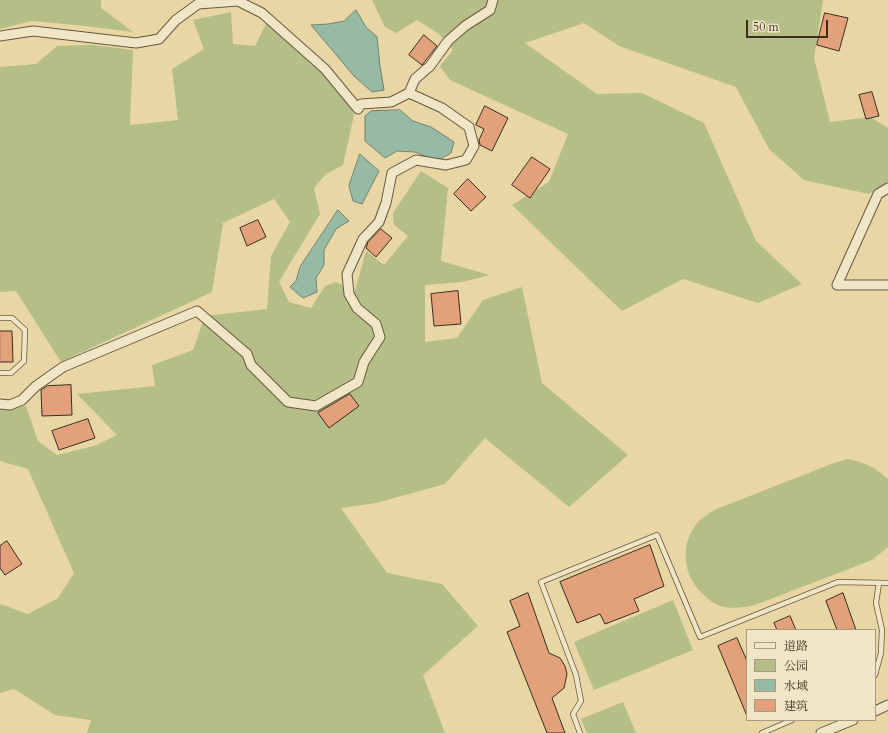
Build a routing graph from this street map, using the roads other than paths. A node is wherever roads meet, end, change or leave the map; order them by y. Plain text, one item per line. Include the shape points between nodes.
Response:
1 (493, 0) edge
2 (0, 36) edge
3 (409, 93) junction
4 (888, 188) edge
5 (888, 284) edge
6 (0, 318) edge
7 (0, 373) edge
8 (0, 404) edge
9 (879, 583) junction
10 (888, 583) edge
11 (876, 672) edge
12 (888, 705) edge
13 (876, 711) edge
14 (790, 721) edge
15 (850, 721) edge
16 (580, 733) edge
17 (762, 733) edge
18 (821, 733) edge

1 - 3 street via 490,10 448,41 430,66 415,79
2 - 3 street via 33,32 136,43 159,39 176,20 198,4 238,1 262,13 325,69 358,109 361,104 391,102
3 - 8 street via 442,108 469,127 474,146 466,160 446,165 416,160 392,173 386,204 379,222 363,239 347,274 349,294 357,308 376,324 380,337 364,362 358,382 316,406 288,402 251,365 248,354 198,311 63,367 36,386 22,400 10,405
4 - 5 street via 878,194 837,285
6 - 7 lane via 12,318 25,330 24,361 11,373
9 - 10 lane
9 - 11 lane via 876,603 882,630 881,654
9 - 16 lane via 838,582 700,637 657,534 541,582 576,675 581,701 573,714
12 - 13 street
14 - 17 lane
15 - 18 street

